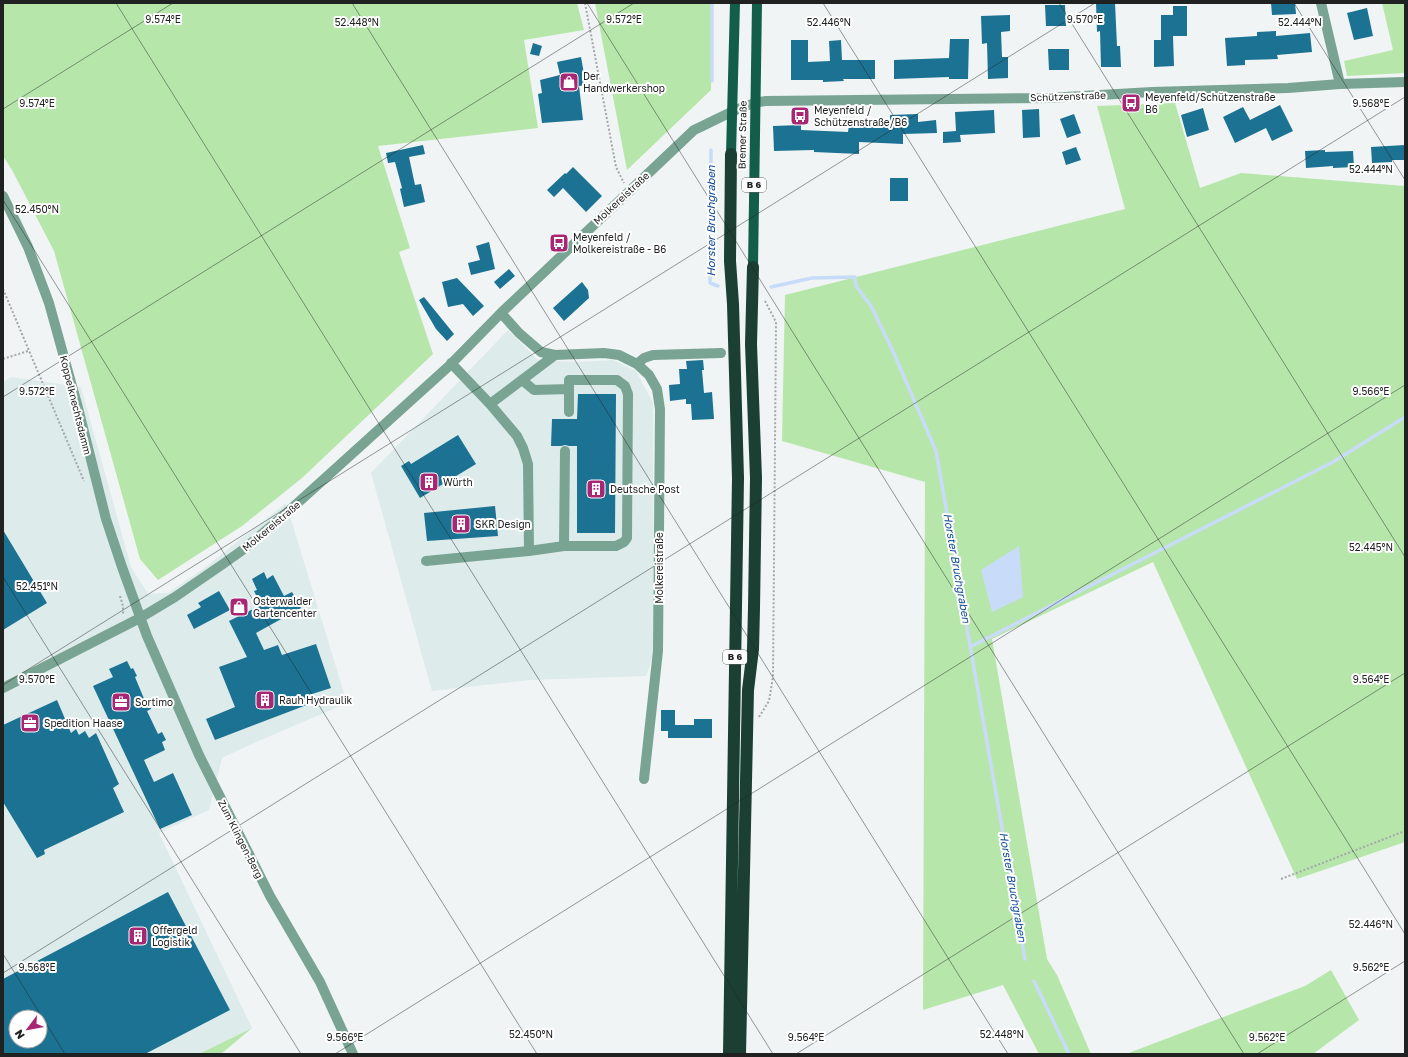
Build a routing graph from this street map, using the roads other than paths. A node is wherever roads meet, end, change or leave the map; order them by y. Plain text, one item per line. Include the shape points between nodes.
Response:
1 (734, 3) edge
2 (757, 3) edge
3 (1321, 3) edge
4 (1405, 82) edge
5 (1340, 84) junction
6 (755, 103) junction
7 (732, 113) junction
8 (731, 154) joint
9 (3, 196) edge
10 (752, 267) joint
11 (501, 313) junction
12 (721, 353) dead end
13 (555, 355) junction
14 (452, 363) junction
15 (637, 364) junction
16 (522, 380) junction
17 (569, 389) junction
18 (490, 404) junction
19 (569, 412) dead end
20 (565, 451) dead end
21 (564, 546) junction
22 (529, 551) junction
23 (426, 561) dead end
24 (140, 618) junction
25 (3, 688) edge
26 (644, 779) dead end
27 (353, 1054) edge
28 (728, 1054) edge
29 (740, 1054) edge

1 - 7 main road, Bremer Straße / B 6
2 - 6 main road, Bremer Straße / B 6
3 - 5 street
4 - 5 street, Schützenstraße
5 - 6 street, Schützenstraße via 1048,98
6 - 7 street, Molkereistraße
6 - 10 main road, Bremer Straße / B 6
7 - 8 main road, Bremer Straße / B 6
7 - 11 street, Molkereistraße via 694,130
8 - 28 highway, Bremer Straße / B 6 via 730,261 738,478
9 - 24 street, Koppelknechtsdamm via 28,247 49,303 99,496
10 - 29 highway, B 6 via 751,344 756,478 754,600 748,690
11 - 13 street, Molkereistraße via 541,352
11 - 14 street, Molkereistraße
12 - 15 street via 653,355
13 - 15 street, Molkereistraße via 604,353 619,355
13 - 16 street
14 - 18 street
14 - 24 street, Molkereistraße via 281,518 223,564
15 - 26 street, Molkereistraße via 649,375 657,389 660,409 658,651
16 - 17 street via 534,390
16 - 18 street
17 - 19 street
17 - 21 street via 569,380 617,380 625,386 628,394 627,538 616,546
18 - 22 street via 517,436 528,464
20 - 21 street
21 - 22 street
22 - 23 street
24 - 25 street, Molkereistraße
24 - 27 street, Zum Klingen-Berg via 199,755 270,896 320,982

